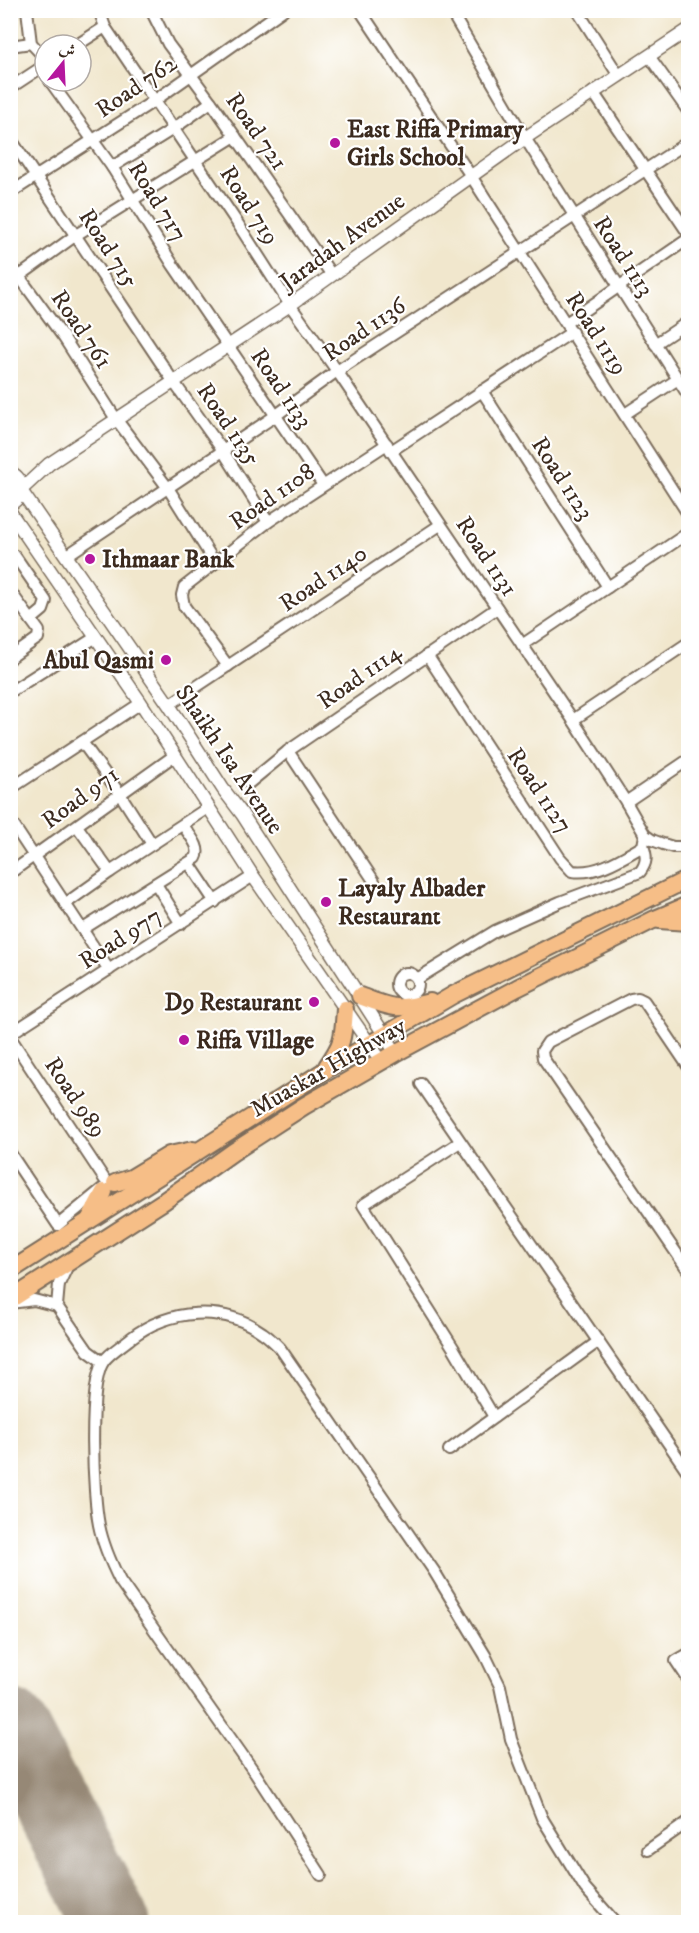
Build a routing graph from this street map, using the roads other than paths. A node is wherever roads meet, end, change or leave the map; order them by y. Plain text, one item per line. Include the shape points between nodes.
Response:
1 (27, 10) edge
2 (99, 10) edge
3 (151, 10) edge
4 (283, 10) edge
5 (360, 10) edge
6 (450, 10) edge
7 (577, 10) edge
8 (105, 27) junction
9 (688, 30) edge
10 (93, 35) edge
11 (31, 43) junction
12 (10, 46) edge
13 (33, 47) edge
14 (649, 56) junction
15 (33, 73) edge
16 (191, 74) junction
17 (618, 76) junction
18 (10, 88) edge
19 (593, 92) junction
20 (59, 93) edge
21 (154, 100) junction
22 (211, 102) junction
23 (688, 111) edge
24 (173, 129) junction
25 (235, 136) junction
26 (10, 138) edge
27 (525, 138) junction
28 (93, 140) junction
29 (688, 142) edge
30 (195, 161) junction
31 (112, 167) junction
32 (646, 170) junction
33 (36, 176) junction
34 (471, 176) junction
35 (10, 194) edge
36 (132, 199) junction
37 (574, 217) junction
38 (688, 233) edge
39 (76, 235) junction
40 (688, 239) edge
41 (519, 252) junction
42 (10, 264) edge
43 (331, 274) junction
44 (15, 280) edge
45 (619, 287) junction
46 (290, 305) junction
47 (688, 322) edge
48 (569, 328) junction
49 (655, 344) junction
50 (227, 345) junction
51 (337, 371) junction
52 (678, 379) junction
53 (173, 381) junction
54 (482, 391) junction
55 (688, 395) edge
56 (625, 414) junction
57 (275, 416) junction
58 (116, 419) junction
59 (389, 448) junction
60 (223, 451) junction
61 (49, 464) junction
62 (13, 473) edge
63 (323, 485) junction
64 (168, 488) junction
65 (22, 490) junction
66 (10, 504) edge
67 (687, 509) edge
68 (10, 512) edge
69 (268, 522) junction
70 (440, 525) junction
71 (688, 533) edge
72 (10, 554) edge
73 (66, 556) junction
74 (215, 563) junction
75 (608, 587) junction
76 (10, 591) edge
77 (497, 608) junction
78 (31, 620) junction
79 (96, 637) junction
80 (688, 643) edge
81 (522, 645) junction
82 (427, 655) junction
83 (10, 658) edge
84 (228, 666) junction
85 (10, 692) edge
86 (141, 703) junction
87 (168, 705) junction
88 (573, 720) junction
89 (82, 742) junction
90 (288, 751) junction
91 (175, 755) junction
92 (688, 760) edge
93 (249, 783) dead end
94 (10, 789) edge
95 (120, 794) junction
96 (626, 802) junction
97 (209, 807) junction
98 (10, 820) edge
99 (183, 825) junction
100 (77, 826) junction
101 (644, 840) junction
102 (152, 844) junction
103 (688, 847) edge
104 (34, 856) junction
105 (189, 863) junction
106 (572, 871) junction
107 (110, 872) junction
108 (10, 873) edge
109 (253, 876) junction
110 (688, 879) edge
111 (374, 881) dead end
112 (156, 884) junction
113 (586, 891) junction
114 (215, 902) junction
115 (65, 904) junction
116 (688, 905) edge
117 (655, 919) junction
118 (688, 922) edge
119 (181, 924) junction
120 (83, 929) junction
121 (109, 970) junction
122 (417, 979) dead end
123 (453, 995) junction
124 (360, 996) junction
125 (345, 1009) junction
126 (10, 1035) edge
127 (385, 1036) junction
128 (370, 1044) junction
129 (389, 1057) junction
130 (688, 1066) edge
131 (324, 1071) junction
132 (421, 1084) dead end
133 (460, 1142) junction
134 (203, 1149) junction
135 (10, 1153) edge
136 (107, 1186) junction
137 (88, 1221) junction
138 (70, 1261) junction
139 (688, 1270) edge
140 (10, 1271) edge
141 (10, 1302) edge
142 (57, 1306) junction
143 (599, 1341) junction
144 (103, 1362) junction
145 (494, 1417) junction
146 (448, 1450) dead end
147 (688, 1472) edge
148 (688, 1654) edge
149 (688, 1680) edge
150 (688, 1822) edge
151 (648, 1850) dead end
152 (321, 1875) dead end
153 (615, 1923) edge

1 - 11 street
2 - 8 street, Road 719
3 - 16 street, Road 721 via 168,44
4 - 16 street, Road 762
5 - 34 street, Road 1119
6 - 27 street, Road 1113
7 - 17 street
8 - 10 street
8 - 21 street, Road 719
9 - 14 street, Jaradah Avenue
11 - 12 street
11 - 13 street
14 - 17 street, Jaradah Avenue
14 - 23 street
15 - 18 street
16 - 21 street, Road 762
16 - 22 street, Road 721
17 - 19 street, Jaradah Avenue
19 - 27 street, Jaradah Avenue
19 - 32 street
20 - 28 street, Road 717
21 - 24 street, Road 719
21 - 28 street, Road 762
22 - 24 street
22 - 25 street, Road 721
24 - 30 street, Road 719
24 - 31 street
25 - 30 street
25 - 43 street, Road 721
26 - 33 street, Road 715
27 - 34 street, Jaradah Avenue
27 - 37 street, Road 1113
28 - 31 street, Road 717
28 - 33 street, Road 762
29 - 32 street, Road 1136
30 - 36 street
30 - 46 street, Road 719
31 - 36 street, Road 717
32 - 37 street, Road 1136
32 - 38 street
33 - 35 street, Road 762
33 - 39 street, Road 715
34 - 41 street, Road 1119
34 - 43 street, Jaradah Avenue
36 - 39 street
36 - 50 street, Road 717
37 - 41 street, Road 1136
37 - 45 street, Road 1113
39 - 44 street
39 - 53 street, Road 715
40 - 45 street
41 - 48 street, Road 1119
41 - 51 street, Road 1136
42 - 44 street, Road 761
43 - 46 street, Jaradah Avenue
44 - 58 street, Road 761 via 64,338
45 - 48 street
45 - 49 street, Road 1113
46 - 50 street, Jaradah Avenue
46 - 51 street, Road 1131
47 - 49 street
48 - 54 street
48 - 56 street, Road 1119
49 - 52 street, Road 1113
50 - 53 street, Jaradah Avenue
50 - 57 street, Road 1133
51 - 57 street, Road 1136
51 - 59 street, Road 1131
52 - 55 street, Road 1113
52 - 56 street
53 - 58 street, Jaradah Avenue
53 - 60 street, Road 1135
54 - 59 street
54 - 75 street, Road 1123
56 - 67 street, Road 1119
57 - 60 street, Road 1136
57 - 63 street, Road 1133
58 - 61 street, Jaradah Avenue
58 - 64 street, Road 761
59 - 63 street, Road 1108
59 - 70 street, Road 1131
60 - 64 street, Road 1136
60 - 69 street, Road 1135
61 - 62 street, Jaradah Avenue
61 - 65 street, Jaradah Avenue
62 - 65 street, Shaikh Isa Avenue via 22,483
63 - 69 street, Road 1108
64 - 73 street, Road 1136
64 - 74 street, Road 761
65 - 66 street, Jaradah Avenue
65 - 73 street, Shaikh Isa Avenue
68 - 79 street, Shaikh Isa Avenue
69 - 74 street, Road 1108
70 - 77 street, Road 1131
70 - 84 street, Road 1140
71 - 75 street
72 - 78 street via 46,600 44,610
73 - 87 street, Shaikh Isa Avenue
74 - 84 street, Road 1108 via 184,587 182,595 184,606
75 - 81 street
76 - 78 street
77 - 81 street, Road 1131
77 - 82 street, Road 1114
78 - 83 street via 39,631 38,638
79 - 85 street
79 - 86 street, Shaikh Isa Avenue
80 - 88 street
81 - 88 street, Road 1131
82 - 90 street, Road 1114
82 - 106 street, Road 1127 via 495,762
84 - 87 street, Road 1140
86 - 89 street
86 - 91 street, Shaikh Isa Avenue
87 - 124 street, Shaikh Isa Avenue
88 - 96 street, Road 1131
89 - 94 street
89 - 95 street
90 - 93 street, Road 1114
90 - 111 street
91 - 95 street, Road 971
91 - 97 street, Shaikh Isa Avenue
92 - 96 street
95 - 100 street, Road 971
95 - 102 street
96 - 101 street, Road 1131
97 - 99 street
97 - 109 street, Shaikh Isa Avenue
98 - 104 street
99 - 102 street
99 - 105 street via 198,848 196,858
100 - 104 street, Road 971
100 - 107 street
101 - 103 street
101 - 106 street via 595,870
101 - 113 street via 646,860 640,872
102 - 107 street
104 - 108 street, Road 971
104 - 115 street
105 - 112 street
105 - 114 street
106 - 113 street, Road 1127
107 - 115 street
109 - 114 street, Road 977
109 - 125 street, Shaikh Isa Avenue
110 - 123 main road, Muaskar Highway
112 - 119 street
112 - 120 street
113 - 122 street via 495,931
114 - 119 street, Road 977
115 - 120 street
116 - 117 main road, Muaskar Highway
117 - 118 main road
117 - 129 main road, Muaskar Highway
119 - 121 street, Road 977
120 - 121 street
121 - 126 street, Road 977
123 - 124 main road via 399,1009
123 - 127 main road, Muaskar Highway
124 - 127 street, Shaikh Isa Avenue
125 - 128 street, Shaikh Isa Avenue
125 - 131 main road via 339,1049
126 - 136 street, Road 989
127 - 128 main road, Muaskar Highway
127 - 129 street, Shaikh Isa Avenue
128 - 129 street, Shaikh Isa Avenue
128 - 131 main road, Muaskar Highway
129 - 138 main road, Muaskar Highway via 268,1129
130 - 139 street via 644,1001 638,998 548,1042 542,1051 543,1058
131 - 134 main road, Muaskar Highway
132 - 133 street
133 - 143 street
133 - 145 street via 363,1206
134 - 136 main road via 169,1155 132,1178
134 - 137 main road, Muaskar Highway
135 - 136 street via 58,1225
136 - 137 main road
137 - 140 main road, Muaskar Highway
138 - 141 main road, Muaskar Highway
138 - 142 street via 59,1284
141 - 142 street via 34,1300
142 - 144 street via 88,1351
143 - 145 street
143 - 147 street
144 - 152 street via 95,1389 94,1476 105,1550 120,1581 255,1773
144 - 153 street via 139,1332 167,1318 195,1313 240,1320 280,1348 434,1571 485,1656 500,1686 511,1739 542,1818 585,1888
145 - 146 street
148 - 149 street via 676,1661
150 - 151 street

